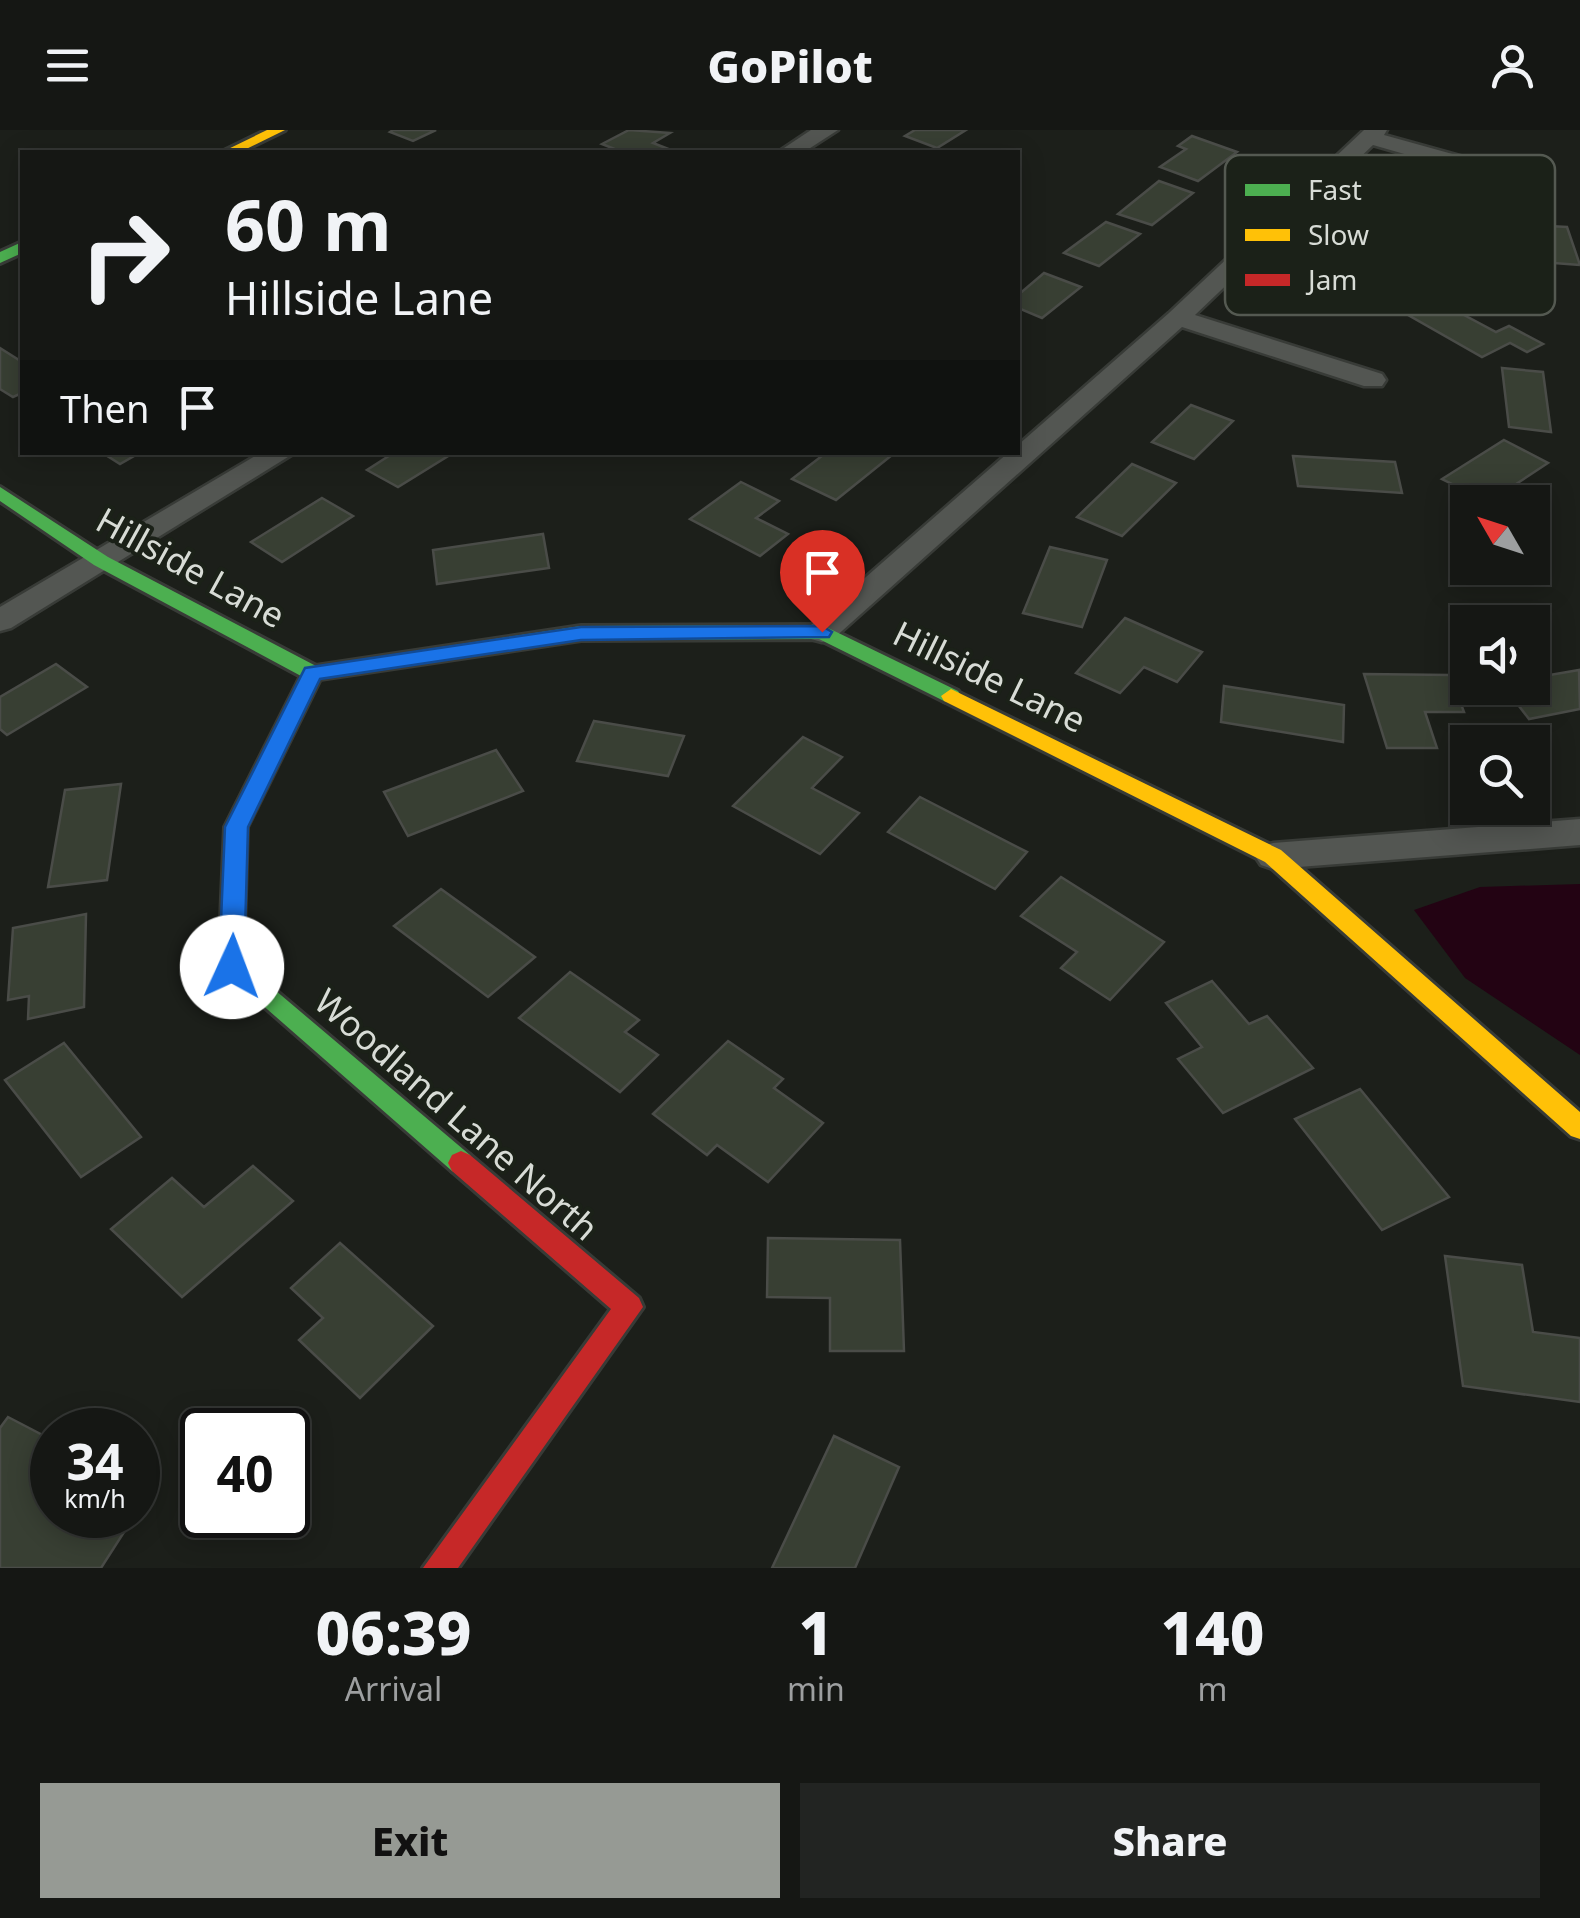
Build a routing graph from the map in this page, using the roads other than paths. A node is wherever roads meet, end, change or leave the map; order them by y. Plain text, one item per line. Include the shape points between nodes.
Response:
1 (278, 130) edge
2 (827, 130) edge
3 (1372, 134) edge
4 (233, 150) edge
5 (792, 150) edge
6 (1350, 155) edge
7 (1437, 155) edge
8 (1225, 273) edge
9 (1178, 318) junction
10 (1372, 380) dead end
11 (278, 455) edge
12 (0, 492) edge
13 (101, 560) junction
14 (0, 621) edge
15 (822, 632) junction
16 (313, 673) junction
17 (1580, 832) edge
18 (1274, 856) junction
19 (1580, 1128) edge
20 (439, 1568) edge

1 - 4 street
2 - 5 street
3 - 6 street
3 - 7 street
8 - 9 street
9 - 10 street
9 - 15 street
11 - 13 street
12 - 13 street, Hillside Lane
13 - 14 street
13 - 16 street, Hillside Lane
15 - 16 street, Hillside Lane via 581,633
15 - 18 street, Hillside Lane
16 - 20 street, Woodland Lane North via 236,827 232,967 629,1307
17 - 18 street
18 - 19 street, Hillside Lane

